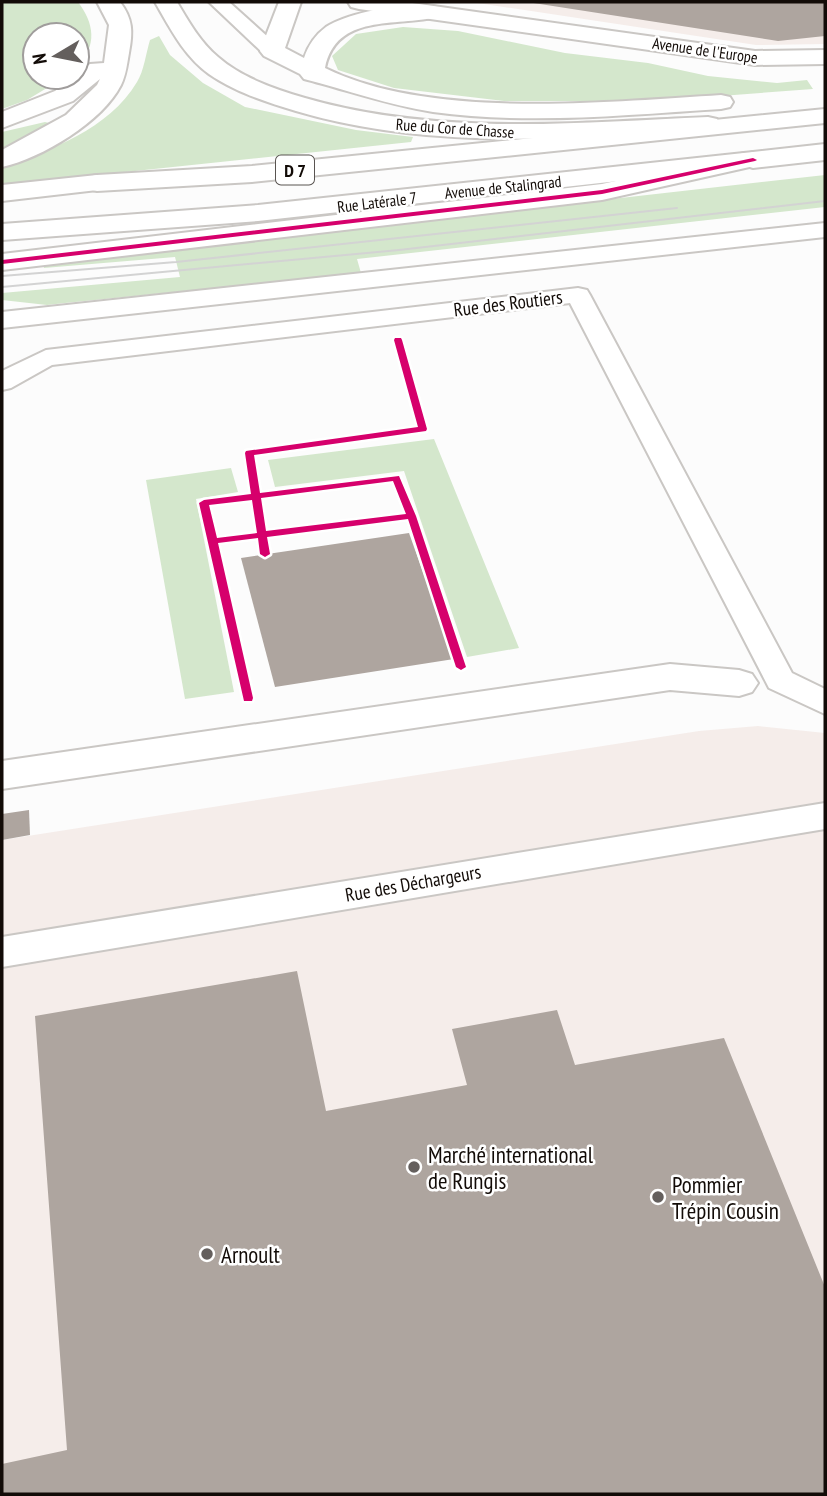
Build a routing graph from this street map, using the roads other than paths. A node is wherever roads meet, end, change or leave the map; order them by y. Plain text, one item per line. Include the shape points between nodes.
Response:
1 (108, 2) edge
2 (166, 2) edge
3 (218, 2) edge
4 (290, 2) edge
5 (359, 2) edge
6 (428, 7) edge
7 (118, 51) junction
8 (272, 51) junction
9 (825, 57) edge
10 (312, 74) junction
11 (825, 95) edge
12 (825, 116) edge
13 (787, 120) junction
14 (2, 121) edge
15 (825, 152) edge
16 (2, 159) edge
17 (753, 160) junction
18 (2, 192) edge
19 (825, 230) edge
20 (2, 232) edge
21 (2, 262) edge
22 (2, 312) edge
23 (67, 314) junction
24 (2, 320) edge
25 (2, 382) edge
26 (739, 683) dead end
27 (825, 703) edge
28 (2, 775) edge
29 (825, 816) edge
30 (2, 952) edge

1 - 7 main road via 123,30
2 - 13 main road, Rue du Cor de Chasse via 188,40 211,64 260,90 335,116 426,129 527,133
3 - 8 lane
4 - 8 main road
5 - 6 main road
6 - 9 main road, Avenue de l'Europe via 755,58
6 - 10 main road via 334,32 316,54
7 - 14 main road via 64,96
7 - 16 main road via 109,87 90,106 69,124
8 - 10 main road
10 - 11 main road via 371,92 435,104 524,111
12 - 13 main road, D 7
13 - 18 main road, D 7 via 252,174
15 - 17 main road, D 7
17 - 20 main road, Avenue de Stalingrad / D 7 via 258,213
17 - 21 main road, Rue Latérale 7 via 602,192
19 - 23 lane
22 - 23 lane
23 - 24 lane
25 - 27 lane, Rue des Routiers via 46,358 578,295 780,680
26 - 28 main road via 670,677
29 - 30 lane, Rue des Déchargeurs

